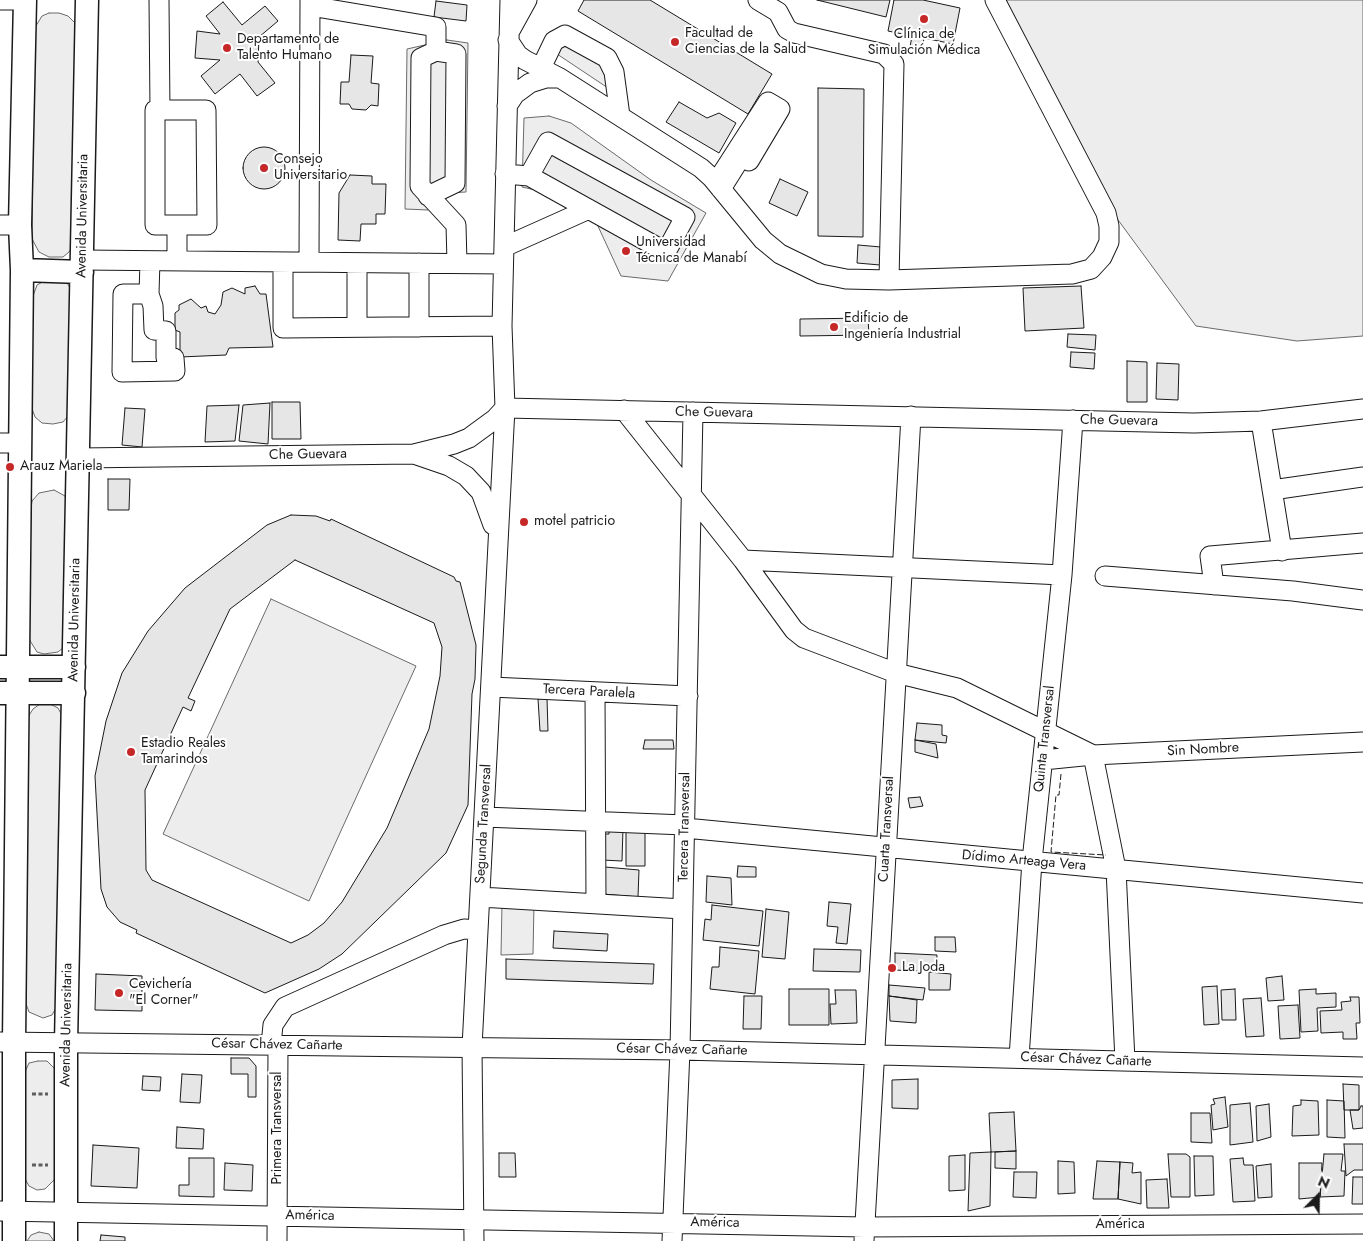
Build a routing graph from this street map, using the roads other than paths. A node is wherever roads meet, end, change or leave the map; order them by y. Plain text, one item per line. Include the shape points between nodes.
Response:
1 (0, 0) edge
2 (25, 0) edge
3 (87, 0) edge
4 (159, 0) edge
5 (510, 0) edge
6 (527, 0) edge
7 (758, 0) edge
8 (995, 0) edge
9 (310, 3) edge
10 (508, 36) junction
11 (436, 51) junction
12 (541, 68) junction
13 (560, 78) junction
14 (507, 106) junction
15 (160, 111) junction
16 (620, 116) junction
17 (505, 174) junction
18 (529, 176) junction
19 (428, 196) junction
20 (589, 209) junction
21 (10, 225) edge
22 (177, 225) junction
23 (503, 255) junction
24 (150, 261) junction
25 (177, 261) junction
26 (284, 262) junction
27 (309, 262) junction
28 (357, 262) junction
29 (420, 263) junction
30 (457, 263) junction
31 (82, 266) junction
32 (22, 270) junction
33 (889, 280) junction
34 (149, 294) junction
35 (502, 326) junction
36 (357, 327) junction
37 (420, 327) junction
38 (505, 408) junction
39 (1363, 409) edge
40 (624, 410) junction
41 (693, 412) junction
42 (911, 416) junction
43 (1073, 420) junction
44 (1261, 421) junction
45 (10, 443) edge
46 (414, 454) junction
47 (78, 458) junction
48 (1363, 477) edge
49 (1272, 490) junction
50 (692, 494) junction
51 (497, 540) junction
52 (1363, 543) edge
53 (1282, 551) junction
54 (743, 560) junction
55 (902, 569) junction
56 (1062, 575) junction
57 (1105, 576) dead end
58 (1214, 585) junction
59 (1363, 600) edge
60 (7, 667) edge
61 (74, 667) junction
62 (896, 673) junction
63 (491, 687) junction
64 (7, 693) edge
65 (74, 693) junction
66 (595, 693) junction
67 (688, 696) junction
68 (1046, 734) junction
69 (1363, 742) edge
70 (1093, 755) junction
71 (1043, 760) junction
72 (484, 817) junction
73 (597, 821) junction
74 (685, 826) junction
75 (886, 847) junction
76 (1032, 862) junction
77 (1116, 869) junction
78 (8, 872) edge
79 (1363, 893) edge
80 (480, 897) junction
81 (596, 903) junction
82 (683, 908) junction
83 (478, 930) junction
84 (7, 1042) edge
85 (66, 1043) junction
86 (274, 1045) junction
87 (472, 1047) junction
88 (680, 1050) junction
89 (875, 1055) junction
90 (1019, 1058) junction
91 (1126, 1061) junction
92 (1363, 1067) edge
93 (7, 1210) edge
94 (66, 1211) junction
95 (277, 1215) junction
96 (474, 1220) junction
97 (1363, 1224) edge
98 (672, 1232) edge
99 (865, 1234) edge
100 (14, 1241) edge
101 (66, 1241) edge
102 (277, 1241) edge
103 (474, 1241) edge

1 - 2 street
2 - 21 main road
3 - 31 main road, Avenida Universitaria
4 - 15 street
5 - 10 street
6 - 10 street
7 - 33 street via 778,12 787,29 794,33 884,54 894,64
8 - 33 street via 1106,212 1109,242 1102,258 1091,269 1072,274
9 - 11 street via 436,27
9 - 27 street
10 - 12 street via 518,55
10 - 14 street
11 - 19 street via 421,58 420,186
11 - 19 street via 456,54 455,183
12 - 13 street
12 - 16 street via 554,40 565,35 607,58 614,72
13 - 14 street via 530,83 515,94
13 - 16 street
14 - 17 street
15 - 22 street via 155,110 155,226
15 - 22 street via 206,110 207,225
16 - 33 street via 701,168 780,254 821,274 846,279
17 - 18 street
17 - 23 street
18 - 20 street
18 - 20 street via 548,142 685,217 666,252
19 - 30 street via 456,226
20 - 23 street
21 - 32 main road
22 - 25 street
23 - 30 street
23 - 35 street
24 - 25 street
24 - 31 street
24 - 34 street
25 - 26 street
26 - 27 street
26 - 36 street via 283,328
27 - 28 street
28 - 29 street
28 - 36 street
29 - 30 street
29 - 37 street
31 - 32 main road
31 - 47 main road, Avenida Universitaria
32 - 45 main road
34 - 34 street via 154,330 166,331 166,358 174,358 175,371 122,372 123,294
35 - 37 street
35 - 38 street
36 - 37 street
38 - 40 street, Che Guevara
38 - 46 street, Che Guevara via 469,438
38 - 51 street, Segunda Transversal
39 - 44 street, Che Guevara
40 - 41 street, Che Guevara
40 - 50 street
41 - 42 street, Che Guevara
41 - 50 street, Tercera Transversal
42 - 43 street, Che Guevara
42 - 55 street, Cuarta Transversal
43 - 44 street, Che Guevara
43 - 56 street, Quinta Transversal
44 - 49 street
45 - 60 main road
46 - 47 street, Che Guevara
46 - 51 street via 466,476 481,492 488,506
47 - 61 main road, Avenida Universitaria
48 - 49 street
49 - 53 street
50 - 54 street
50 - 67 street, Tercera Transversal
51 - 63 street, Segunda Transversal
52 - 53 street
53 - 58 street via 1210,556
54 - 55 street
54 - 62 street via 794,630 804,638
55 - 56 street
55 - 62 street, Cuarta Transversal
56 - 68 street, Quinta Transversal
57 - 58 street
58 - 59 street via 1293,590
60 - 61 main road
60 - 64 main road via 13,680
61 - 65 main road, Avenida Universitaria
62 - 68 street via 957,688
62 - 75 street, Cuarta Transversal
63 - 66 street, Tercera Paralela
63 - 72 street, Segunda Transversal
64 - 65 main road
64 - 78 main road
65 - 85 main road, Avenida Universitaria
66 - 67 street, Tercera Paralela
66 - 73 street
67 - 74 street, Tercera Transversal
68 - 70 street
68 - 71 street, Quinta Transversal
69 - 70 street, Sin Nombre
70 - 71 street, Sin Nombre
70 - 77 street
71 - 76 street, Quinta Transversal
72 - 73 street, Dídimo Arteaga Vera
72 - 80 street, Segunda Transversal
73 - 74 street, Dídimo Arteaga Vera
73 - 81 street
74 - 75 street, Dídimo Arteaga Vera
74 - 82 street, Tercera Transversal
75 - 76 street, Dídimo Arteaga Vera
75 - 89 street, Cuarta Transversal
76 - 77 street, Dídimo Arteaga Vera
76 - 90 street, Quinta Transversal
77 - 79 street, Dídimo Arteaga Vera
77 - 91 street
78 - 84 main road
80 - 81 street
80 - 83 street, Segunda Transversal
81 - 82 street
82 - 88 street, Tercera Transversal
83 - 86 street, Primera Transversal via 464,929 444,935 285,1007 273,1025
83 - 87 street, Segunda Transversal
84 - 85 street, César Chávez Cañarte
84 - 93 main road via 14,1094 14,1166
85 - 86 street, César Chávez Cañarte
85 - 94 main road, Avenida Universitaria
86 - 87 street, César Chávez Cañarte
86 - 95 street, Primera Transversal
87 - 88 street, César Chávez Cañarte
87 - 96 street, Segunda Transversal
88 - 89 street, César Chávez Cañarte
88 - 98 street, Tercera Transversal
89 - 90 street, César Chávez Cañarte
89 - 99 street, Cuarta Transversal
90 - 91 street, César Chávez Cañarte
91 - 92 street, César Chávez Cañarte
93 - 94 street, América
93 - 100 main road
94 - 95 street, América
94 - 101 main road, Avenida Universitaria
95 - 96 street, América
95 - 102 street, Primera Transversal
96 - 98 street, América
96 - 103 street, Segunda Transversal
97 - 99 street, América
98 - 99 street, América

